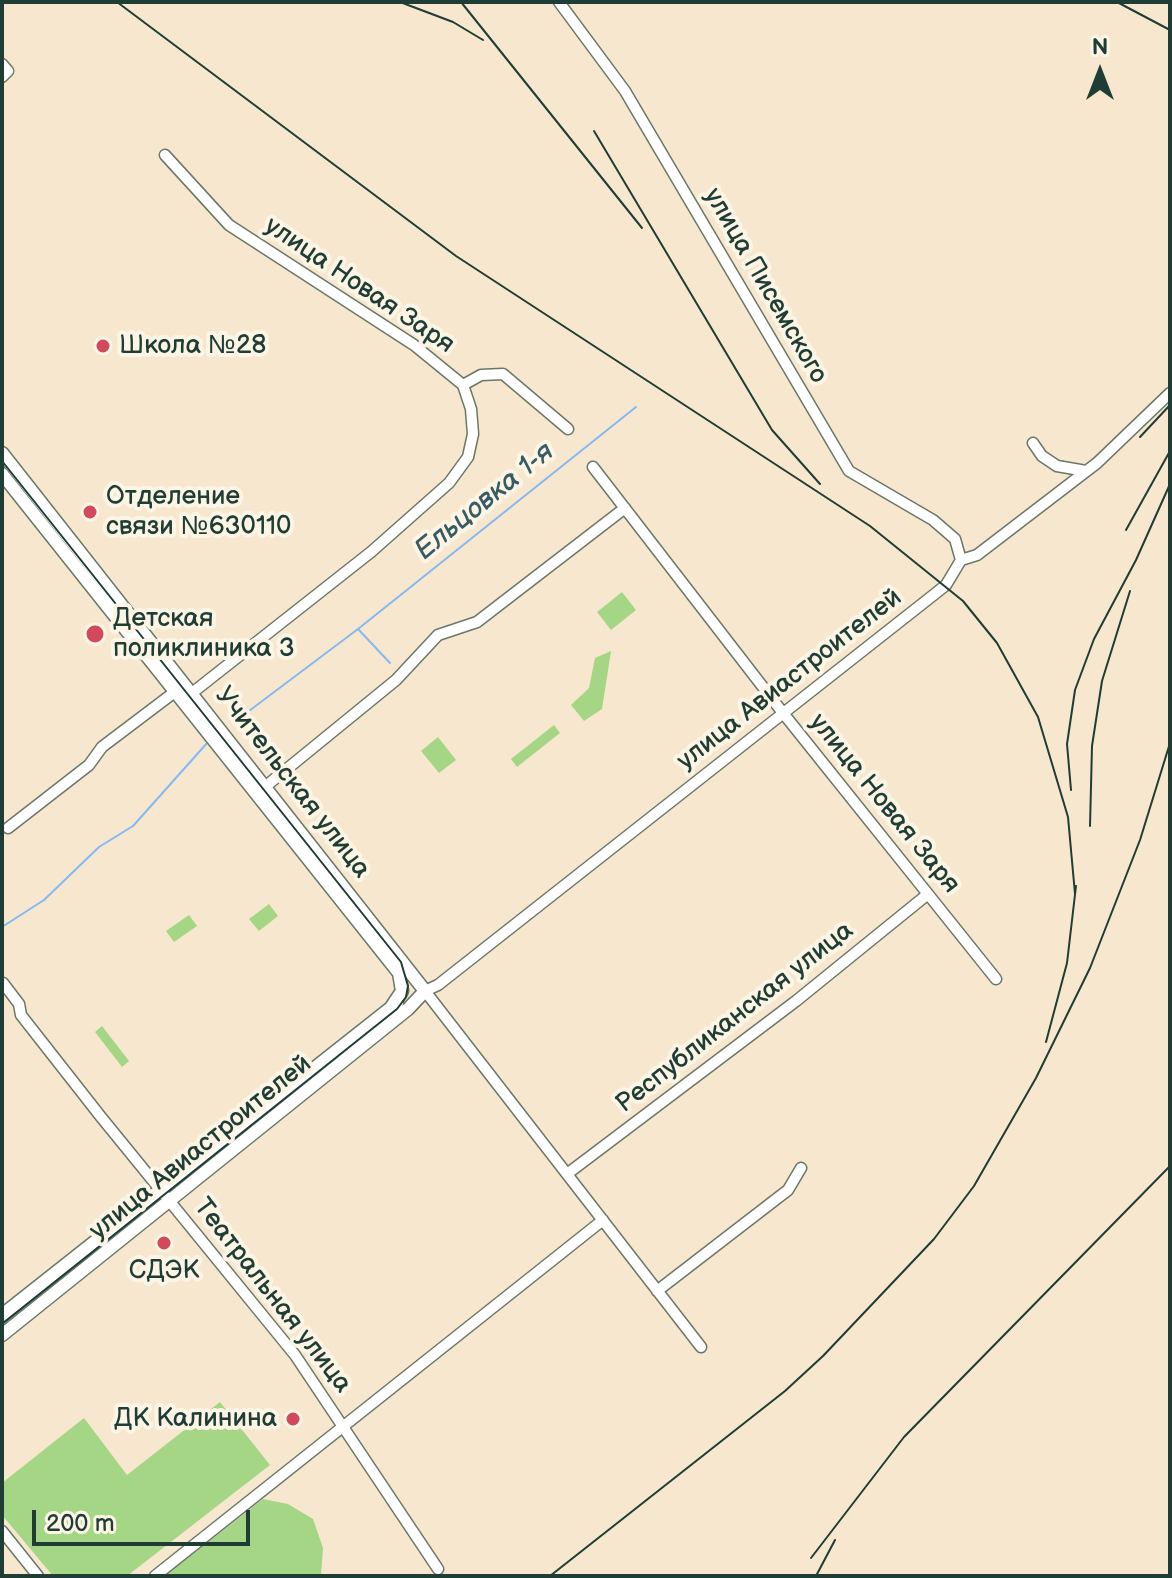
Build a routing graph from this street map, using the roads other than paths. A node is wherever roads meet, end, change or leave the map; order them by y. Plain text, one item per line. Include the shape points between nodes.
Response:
1 (559, 2) edge
2 (165, 155) dead end
3 (463, 385) junction
4 (1170, 393) edge
5 (568, 429) dead end
6 (1033, 443) dead end
7 (2, 453) edge
8 (593, 467) dead end
9 (1086, 471) junction
10 (2, 474) edge
11 (625, 508) junction
12 (961, 560) junction
13 (184, 690) junction
14 (783, 713) junction
15 (266, 786) junction
16 (8, 828) dead end
17 (928, 894) junction
18 (996, 979) dead end
19 (402, 980) junction
20 (3, 983) edge
21 (425, 991) junction
22 (392, 1006) junction
23 (801, 1168) dead end
24 (567, 1174) junction
25 (159, 1190) junction
26 (169, 1203) junction
27 (603, 1220) junction
28 (657, 1291) junction
29 (2, 1315) edge
30 (2, 1335) edge
31 (701, 1347) dead end
32 (345, 1427) junction
33 (2, 1531) edge
34 (438, 1569) dead end
35 (38, 1576) edge
36 (155, 1576) edge

1 - 12 street, улица Писемского via 625,91 849,471 933,520 955,539
2 - 3 street, улица Новая Заря via 229,225 414,345
3 - 5 street via 481,375 503,374
3 - 13 street via 473,434 468,457 449,483 371,552
4 - 9 street, улица Авиастроителей
6 - 9 street via 1057,466
7 - 13 main road, Учительская улица
8 - 11 street, улица Новая Заря
9 - 12 street, улица Авиастроителей via 977,555
10 - 13 main road, Учительская улица
11 - 14 street, улица Новая Заря
11 - 15 street via 477,622 438,635 396,680
12 - 14 street, улица Авиастроителей via 946,585
13 - 15 main road, Учительская улица
13 - 16 street via 102,747 89,765
13 - 19 main road, Учительская улица
14 - 17 street, улица Новая Заря
14 - 21 street, улица Авиастроителей
15 - 21 main road, Учительская улица
17 - 18 street, улица Новая Заря
17 - 24 street, Республиканская улица
19 - 21 main road, Учительская улица
19 - 22 main road
20 - 25 street, Театральная улица via 21,1015
21 - 22 main road, улица Авиастроителей
21 - 24 street, Учительская улица
21 - 26 main road, улица Авиастроителей
22 - 25 main road, улица Авиастроителей
23 - 28 street via 788,1190
24 - 27 street, Учительская улица
25 - 26 street, Театральная улица
25 - 29 main road, улица Авиастроителей
26 - 30 main road, улица Авиастроителей
26 - 32 street, Театральная улица via 295,1355
27 - 28 street, Учительская улица
27 - 32 street
28 - 31 street, Учительская улица
32 - 34 street, Театральная улица
32 - 36 street
33 - 35 street

